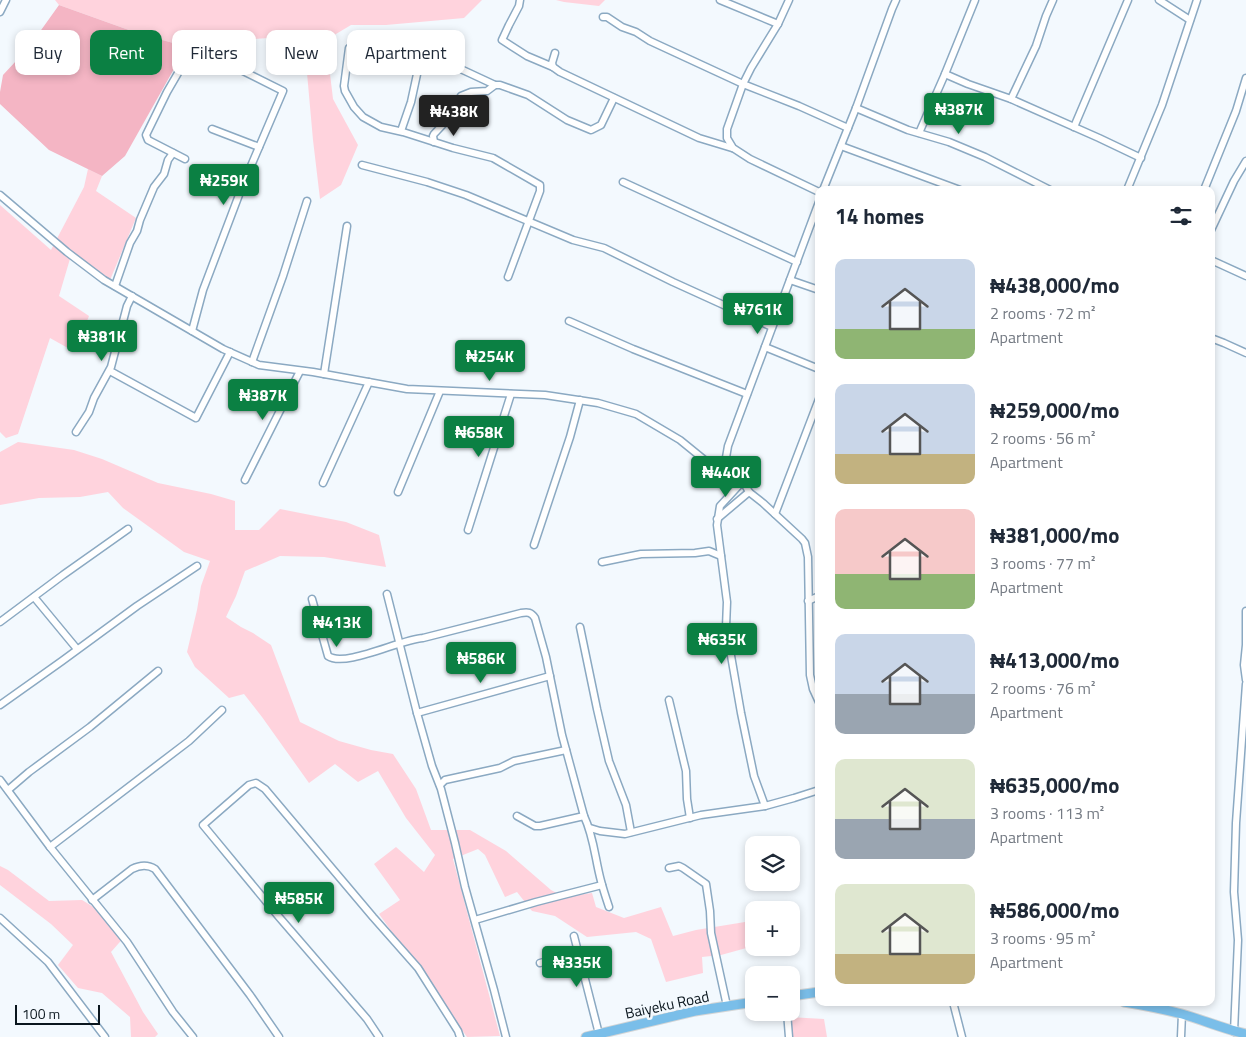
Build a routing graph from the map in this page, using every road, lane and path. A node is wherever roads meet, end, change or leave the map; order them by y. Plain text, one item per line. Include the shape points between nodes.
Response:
1 (6, 0) edge
2 (520, 0) edge
3 (720, 0) edge
4 (789, 0) edge
5 (896, 0) edge
6 (975, 0) edge
7 (1053, 0) edge
8 (1128, 0) edge
9 (1159, 0) edge
10 (1197, 0) edge
11 (0, 12) edge
12 (604, 17) dead end
13 (1190, 20) junction
14 (778, 24) junction
15 (555, 53) dead end
16 (347, 63) edge
17 (553, 67) junction
18 (465, 71) edge
19 (946, 74) junction
20 (177, 75) edge
21 (252, 75) edge
22 (417, 75) edge
23 (1246, 78) edge
24 (743, 84) junction
25 (495, 85) junction
26 (614, 98) junction
27 (1011, 99) junction
28 (856, 108) junction
29 (1074, 127) junction
30 (848, 128) junction
31 (212, 129) dead end
32 (400, 131) junction
33 (919, 133) junction
34 (434, 142) junction
35 (841, 146) junction
36 (259, 147) junction
37 (732, 148) junction
38 (173, 153) junction
39 (1141, 158) junction
40 (185, 159) dead end
41 (1246, 161) edge
42 (362, 165) dead end
43 (623, 182) dead end
44 (825, 186) edge
45 (949, 186) edge
46 (1042, 186) edge
47 (1129, 186) edge
48 (1206, 186) edge
49 (815, 190) edge
50 (0, 196) edge
51 (306, 201) dead end
52 (815, 218) edge
53 (528, 221) junction
54 (1215, 222) edge
55 (347, 226) dead end
56 (797, 262) junction
57 (1215, 262) edge
58 (1246, 276) edge
59 (508, 277) dead end
60 (790, 280) junction
61 (115, 286) junction
62 (815, 289) edge
63 (132, 296) junction
64 (570, 321) dead end
65 (772, 327) junction
66 (192, 331) junction
67 (1215, 340) edge
68 (764, 347) junction
69 (230, 352) junction
70 (1246, 353) edge
71 (252, 362) junction
72 (815, 367) edge
73 (110, 371) junction
74 (300, 371) junction
75 (324, 374) junction
76 (369, 382) junction
77 (440, 391) junction
78 (511, 394) junction
79 (747, 394) junction
80 (580, 400) junction
81 (815, 410) edge
82 (76, 432) dead end
83 (724, 475) junction
84 (245, 480) dead end
85 (743, 481) junction
86 (323, 483) dead end
87 (398, 492) dead end
88 (749, 492) junction
89 (775, 514) junction
90 (717, 519) junction
91 (128, 529) dead end
92 (468, 530) dead end
93 (719, 542) junction
94 (534, 545) dead end
95 (709, 551) junction
96 (721, 556) junction
97 (602, 562) dead end
98 (197, 566) dead end
99 (387, 594) dead end
100 (34, 597) junction
101 (815, 598) edge
102 (312, 599) dead end
103 (808, 601) junction
104 (1246, 611) edge
105 (0, 622) edge
106 (580, 627) dead end
107 (1246, 628) edge
108 (1246, 639) edge
109 (400, 647) junction
110 (77, 649) junction
111 (158, 671) dead end
112 (550, 676) junction
113 (1246, 682) edge
114 (815, 693) edge
115 (669, 700) dead end
116 (0, 705) edge
117 (222, 710) dead end
118 (417, 713) junction
119 (566, 750) junction
120 (0, 780) edge
121 (442, 783) junction
122 (8, 790) junction
123 (815, 791) edge
124 (764, 806) junction
125 (517, 816) dead end
126 (584, 816) junction
127 (690, 818) junction
128 (590, 828) junction
129 (631, 832) junction
130 (50, 847) junction
131 (669, 868) dead end
132 (602, 885) junction
133 (92, 900) junction
134 (609, 907) dead end
135 (0, 918) edge
136 (474, 920) junction
137 (574, 936) dead end
138 (578, 953) junction
139 (540, 963) dead end
140 (815, 993) edge
141 (800, 995) edge
142 (745, 1003) edge
143 (727, 1006) junction
144 (954, 1006) edge
145 (1158, 1006) edge
146 (1182, 1014) junction
147 (788, 1021) edge
148 (1234, 1032) junction
149 (599, 1034) junction
150 (1246, 1034) edge
151 (105, 1037) edge
152 (193, 1037) edge
153 (279, 1037) edge
154 (379, 1037) edge
155 (460, 1037) edge
156 (506, 1037) edge
157 (586, 1037) edge
158 (789, 1037) edge
159 (962, 1037) edge
160 (1181, 1037) edge

1 - 11 street
2 - 17 street via 502,40
3 - 14 street
4 - 14 street
5 - 28 street
6 - 19 street
7 - 27 street
8 - 29 street
9 - 13 street
10 - 13 street
12 - 24 street
13 - 39 street
14 - 24 street
15 - 17 street
16 - 32 street via 344,86 354,107 363,117 381,127
17 - 26 street
18 - 25 street
19 - 27 street
19 - 33 street
20 - 38 street via 146,135 148,140
21 - 36 street via 283,91
22 - 32 street
23 - 48 street
24 - 30 street
24 - 37 street via 727,129 726,138
25 - 26 street via 528,95 567,120 591,130 601,125
25 - 34 street via 487,91 461,96 452,115 434,134
26 - 37 street via 699,138
27 - 29 street
28 - 30 street
28 - 33 street
29 - 39 street
30 - 35 street
31 - 36 street
32 - 34 street
33 - 46 street via 985,157
34 - 53 street via 493,158 540,185
35 - 44 street
35 - 45 street
36 - 66 street via 203,290
37 - 49 street
38 - 40 street
38 - 61 street via 154,187
39 - 47 street
41 - 54 street
42 - 53 street via 427,182
43 - 56 street
50 - 61 street via 67,252
51 - 71 street
52 - 56 street
53 - 59 street
53 - 65 street via 573,240 604,248
55 - 75 street
56 - 60 street
57 - 58 street
60 - 62 street
60 - 65 street
61 - 63 street
63 - 66 street
63 - 73 street
64 - 79 street
65 - 68 street
66 - 69 street
67 - 70 street
68 - 72 street
68 - 79 street
69 - 71 street
69 - 73 street via 196,418
71 - 74 street
73 - 82 street
74 - 75 street
74 - 84 street
75 - 76 street
76 - 77 street
76 - 86 street
77 - 78 street
77 - 87 street
78 - 80 street
78 - 92 street
79 - 83 street via 728,446
80 - 83 street via 636,414 680,440
80 - 94 street
81 - 89 street
83 - 85 street
85 - 88 street
85 - 90 street via 720,506
88 - 89 street
88 - 90 street
89 - 103 street via 805,543
90 - 93 street
91 - 100 street
93 - 95 street
93 - 96 street
95 - 96 street
95 - 97 street via 641,554
96 - 124 street via 727,602 726,627 740,713
98 - 110 street
99 - 109 street
100 - 105 street
100 - 110 street
101 - 103 street
102 - 109 street via 330,658 344,660
103 - 114 street via 810,674
104 - 107 street
106 - 129 street via 596,709 626,805
107 - 108 street
108 - 113 street
109 - 112 street via 418,638 528,612 535,618
109 - 118 street
110 - 116 street
111 - 122 street
112 - 118 street
112 - 119 street
113 - 148 street via 1236,822 1234,892 1238,940
115 - 127 street via 686,771
117 - 130 street via 190,741
118 - 121 street via 432,766
119 - 121 street via 514,761 500,768
119 - 126 street
120 - 122 street
121 - 136 street
122 - 130 street
123 - 124 street
124 - 127 street
125 - 126 street via 540,826
126 - 128 street
127 - 129 street
128 - 129 street via 619,834
128 - 132 street
130 - 133 street
131 - 143 street via 679,866 706,884 712,939
132 - 134 street
132 - 136 street
133 - 152 street via 127,942
133 - 153 street via 132,869 151,866 250,994
135 - 151 street via 48,962
136 - 156 street
137 - 138 street
138 - 139 street
138 - 149 street
140 - 141 main road
142 - 143 main road, Baiyeku Road
143 - 149 main road, Baiyeku Road
144 - 159 street
145 - 146 main road
146 - 148 main road
146 - 160 street
147 - 158 street
148 - 150 main road
149 - 157 main road, Baiyeku Road
154 - 155 street via 203,825 248,785 256,783 265,789 418,968

